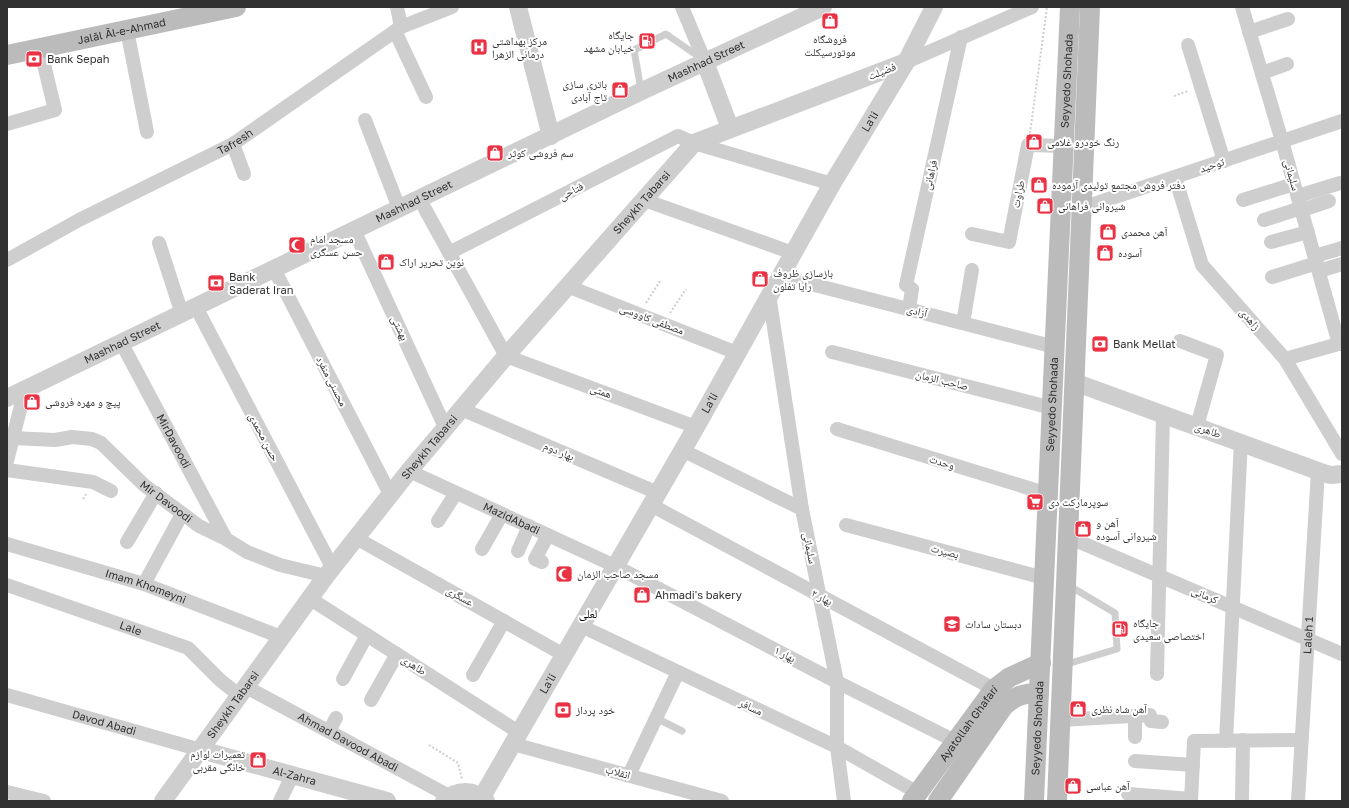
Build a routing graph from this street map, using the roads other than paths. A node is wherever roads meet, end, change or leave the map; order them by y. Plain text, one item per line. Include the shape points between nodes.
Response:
1 (236, 7) edge
2 (397, 7) edge
3 (452, 7) edge
4 (518, 7) edge
5 (682, 7) edge
6 (823, 7) edge
7 (934, 7) edge
8 (1032, 7) edge
9 (1070, 7) edge
10 (1090, 7) edge
11 (1242, 7) edge
12 (1288, 19) dead end
13 (398, 29) junction
14 (127, 30) junction
15 (1249, 32) junction
16 (961, 37) junction
17 (1188, 45) dead end
18 (40, 48) junction
19 (7, 55) edge
20 (705, 62) junction
21 (906, 62) junction
22 (1287, 64) dead end
23 (1262, 73) junction
24 (642, 91) junction
25 (426, 97) dead end
26 (365, 120) dead end
27 (1342, 121) edge
28 (7, 124) edge
29 (730, 128) junction
30 (147, 132) dead end
31 (551, 136) junction
32 (1282, 141) junction
33 (694, 143) junction
34 (234, 144) junction
35 (1064, 146) junction
36 (1224, 161) junction
37 (244, 174) dead end
38 (1175, 177) junction
39 (1340, 182) dead end
40 (832, 184) junction
41 (1299, 199) junction
42 (644, 200) junction
43 (1243, 200) dead end
44 (1329, 201) dead end
45 (399, 208) junction
46 (1082, 208) junction
47 (425, 209) dead end
48 (1264, 220) dead end
49 (354, 230) junction
50 (1308, 232) junction
51 (972, 234) dead end
52 (1271, 242) dead end
53 (159, 243) dead end
54 (1342, 248) edge
55 (449, 253) junction
56 (793, 253) junction
57 (7, 260) edge
58 (1317, 264) junction
59 (1342, 264) edge
60 (274, 269) junction
61 (972, 270) dead end
62 (780, 276) junction
63 (1272, 277) dead end
64 (568, 286) junction
65 (769, 295) junction
66 (908, 309) junction
67 (189, 310) junction
68 (963, 323) junction
69 (1180, 341) dead end
70 (122, 344) junction
71 (1341, 344) edge
72 (1055, 346) junction
73 (832, 352) dead end
74 (737, 353) junction
75 (506, 356) junction
76 (1285, 359) junction
77 (1074, 382) junction
78 (25, 390) junction
79 (7, 398) edge
80 (1052, 408) junction
81 (461, 409) junction
82 (1164, 414) junction
83 (446, 426) junction
84 (1197, 426) junction
85 (696, 427) junction
86 (837, 429) dead end
87 (13, 438) junction
88 (1241, 441) junction
89 (682, 450) junction
90 (1342, 454) edge
91 (7, 461) edge
92 (7, 470) edge
93 (409, 471) junction
94 (1318, 471) junction
95 (1342, 474) edge
96 (111, 491) dead end
97 (156, 493) junction
98 (456, 493) junction
99 (390, 494) junction
100 (1048, 494) junction
101 (654, 499) junction
102 (802, 509) junction
103 (182, 514) junction
104 (502, 514) junction
105 (438, 521) dead end
106 (846, 525) dead end
107 (529, 526) junction
108 (548, 535) junction
109 (1068, 537) junction
110 (356, 538) junction
111 (226, 539) junction
112 (128, 542) dead end
113 (7, 544) edge
114 (482, 549) dead end
115 (518, 551) dead end
116 (542, 562) dead end
117 (616, 566) junction
118 (329, 572) junction
119 (1160, 576) junction
120 (1044, 578) junction
121 (1066, 583) junction
122 (144, 584) junction
123 (7, 585) edge
124 (818, 595) junction
125 (309, 598) junction
126 (1234, 607) junction
127 (504, 621) junction
128 (581, 626) junction
129 (367, 635) junction
130 (281, 637) junction
131 (1307, 639) junction
132 (397, 654) junction
133 (564, 654) junction
134 (1342, 654) edge
135 (1041, 663) junction
136 (1062, 665) junction
137 (678, 672) junction
138 (1157, 674) dead end
139 (473, 675) dead end
140 (343, 679) dead end
141 (836, 682) junction
142 (994, 689) junction
143 (243, 691) junction
144 (1039, 693) junction
145 (7, 695) edge
146 (371, 700) dead end
147 (1135, 716) junction
148 (336, 718) dead end
149 (656, 718) junction
150 (1060, 720) junction
151 (1162, 722) dead end
152 (329, 731) junction
153 (682, 731) dead end
154 (516, 738) junction
155 (1135, 738) dead end
156 (1243, 740) junction
157 (1301, 740) junction
158 (955, 741) junction
159 (1226, 741) junction
160 (837, 747) junction
161 (201, 750) junction
162 (972, 752) junction
163 (1135, 761) dead end
164 (1193, 764) junction
165 (292, 776) junction
166 (629, 776) junction
167 (7, 792) edge
168 (1128, 794) dead end
169 (351, 797) edge
170 (465, 797) edge
171 (915, 797) edge
172 (1191, 800) edge
173 (44, 801) edge
174 (163, 801) edge
175 (280, 801) edge
176 (387, 801) edge
177 (722, 801) edge
178 (844, 801) edge
179 (938, 801) edge
180 (1034, 801) edge
181 (1056, 801) edge
182 (1242, 801) edge
183 (1298, 801) edge

1 - 14 main road, Jalāl Āl-e-Ahmad
2 - 13 street
3 - 13 street, Tafresh
4 - 31 street
5 - 20 street
6 - 20 street, Mashhad Street
7 - 21 street, La'li
8 - 16 street, فضیلت
9 - 35 main road, Seyyedo Shohada
10 - 46 main road, Seyyedo Shohada
11 - 15 street, سلیمانی
12 - 15 street
13 - 25 street
13 - 34 street, Tafresh
14 - 18 main road, Jalāl Āl-e-Ahmad
14 - 30 street
15 - 23 street, سلیمانی
16 - 21 street, فضیلت
16 - 66 street, فراهانی via 906,285 912,289
17 - 36 street
18 - 19 main road, Jalāl Āl-e-Ahmad
18 - 28 street via 54,110
20 - 24 street, Mashhad Street
20 - 24 lane via 666,34 634,50
20 - 29 street
21 - 29 street, فضیلت
21 - 40 street, La'li
22 - 23 street
23 - 32 street, سلیمانی
24 - 31 street, Mashhad Street
26 - 45 street
27 - 32 street, توحید
29 - 33 street, Sheykh Tabarsi
31 - 45 street, Mashhad Street
32 - 36 street, توحید
32 - 41 street, سلیمانی
33 - 40 street
33 - 42 street, Sheykh Tabarsi
33 - 55 street, فتاحی via 678,136
34 - 37 street
34 - 57 street, Tafresh via 79,220
35 - 51 street, طراوت via 1028,145 1009,242
35 - 72 main road, Seyyedo Shohada
36 - 38 street, توحید
38 - 46 street, توحید
38 - 76 street, زاهدی via 1202,265
39 - 41 street
40 - 56 street, La'li
41 - 43 street
41 - 44 street
41 - 48 street
41 - 50 street, سلیمانی
42 - 56 street
42 - 64 street, Sheykh Tabarsi
45 - 49 street, Mashhad Street
46 - 77 main road, Seyyedo Shohada
47 - 55 street
49 - 60 street, Mashhad Street
49 - 83 street, بهشتی
50 - 52 street
50 - 58 street, سلیمانی
53 - 67 street, حسن محمدی
54 - 58 street
55 - 75 street
56 - 62 street, La'li
58 - 59 street
58 - 63 street
58 - 71 street, سلیمانی
60 - 67 street, Mashhad Street
60 - 99 street, محسنی منفرد
61 - 68 street
62 - 65 street, La'li
62 - 66 street, آزادی
64 - 74 street, مصطفی کاووسی
64 - 75 street, Sheykh Tabarsi
65 - 74 street, La'li
65 - 102 street, سلیمانی
66 - 68 street, آزادی
67 - 70 street, Mashhad Street
67 - 118 street, حسن محمدی
68 - 72 street, آزادی
69 - 84 street via 1217,355
70 - 78 street, Mashhad Street
70 - 111 street, MirDavoodi
71 - 76 street
72 - 80 main road, Seyyedo Shohada
73 - 80 street, صاحب الزمان
74 - 85 street, La'li
75 - 81 street, Sheykh Tabarsi
75 - 85 street, همتی
76 - 90 street, زاهدی
77 - 82 street, طاهری
77 - 109 main road, Seyyedo Shohada
78 - 79 street, Mashhad Street
78 - 87 street
80 - 100 main road, Seyyedo Shohada
81 - 83 street, Sheykh Tabarsi
81 - 101 street, بهار دوم
82 - 84 street, طاهری
82 - 119 street
83 - 93 street, Sheykh Tabarsi
84 - 88 street, طاهری
85 - 89 street, La'li
86 - 100 street, وحدت
87 - 91 street
87 - 97 street, Mir Davoodi via 92,439 109,449 144,485
88 - 94 street, طاهری
88 - 126 street
89 - 101 street, La'li
89 - 102 street
92 - 96 street via 93,482
93 - 98 street, MazidAbadi
93 - 99 street, Sheykh Tabarsi
94 - 95 street, طاهری
94 - 131 street, Laleh 1
97 - 103 street, Mir Davoodi
97 - 112 street
98 - 104 street, MazidAbadi
98 - 105 street
99 - 110 street, Sheykh Tabarsi
100 - 120 main road, Seyyedo Shohada
101 - 117 street, La'li
101 - 124 street, بهار ۲
102 - 124 street, سلیمانی
103 - 111 street, Mir Davoodi via 199,526
103 - 122 street
104 - 107 street, MazidAbadi
104 - 114 street
106 - 120 street, بصیرت
107 - 108 street, MazidAbadi
107 - 115 street
108 - 116 street via 536,560
108 - 117 street, MazidAbadi
109 - 119 street, کرمانی
109 - 121 main road, Seyyedo Shohada
110 - 118 street, Sheykh Tabarsi
110 - 127 street, عسگری
111 - 118 street, Mir Davoodi via 247,552 280,565
113 - 122 street, Imam Khomeyni
117 - 128 street, La'li
117 - 141 street, بهار ۱
118 - 125 street, Sheykh Tabarsi
119 - 126 street, کرمانی
119 - 138 street
120 - 121 main road
120 - 135 main road, Seyyedo Shohada
121 - 136 main road, Seyyedo Shohada
121 - 136 lane via 1115,613 1117,649
122 - 130 street, Imam Khomeyni
123 - 143 street, Lale via 188,648 220,680
124 - 141 street, سلیمانی
124 - 142 street, بهار ۲
125 - 129 street, طاهری
125 - 130 street, Sheykh Tabarsi
126 - 131 street, کرمانی
126 - 159 street
127 - 133 street, عسگری
127 - 139 street
128 - 133 street, La'li
128 - 137 street, مسافر
129 - 132 street, طاهری
129 - 140 street
130 - 143 street, Sheykh Tabarsi
131 - 134 street, کرمانی
131 - 157 street, Laleh 1
132 - 146 street
132 - 154 street, طاهری
133 - 154 street, La'li
135 - 142 main road, Ayatollah Ghafari via 1010,677
135 - 144 main road, Seyyedo Shohada
136 - 150 main road, Seyyedo Shohada
137 - 149 street
137 - 160 street, مسافر
141 - 158 street, بهار ۱
141 - 160 street, سلیمانی
142 - 158 main road, Ayatollah Ghafari
143 - 152 street, Ahmad Davood Abadi
143 - 161 street, Sheykh Tabarsi
144 - 162 main road, Ayatollah Ghafari via 1019,695 1010,700
144 - 180 main road, Seyyedo Shohada
145 - 161 street, Davod Abadi
147 - 150 street
147 - 151 street via 1150,715 1151,721
147 - 155 street
148 - 152 street
149 - 153 lane
149 - 166 street
150 - 181 main road, Seyyedo Shohada
152 - 170 street, Ahmad Davood Abadi
154 - 166 street, انقلاب
154 - 170 street, La'li
156 - 157 street
156 - 159 street
156 - 182 street
157 - 183 street, Laleh 1
158 - 162 main road
158 - 171 main road, Ayatollah Ghafari
159 - 164 street via 1194,741
160 - 171 street, مسافر
160 - 178 street, سلیمانی
161 - 165 street, Al-Zahra
161 - 174 street, Sheykh Tabarsi
162 - 179 main road, Ayatollah Ghafari
163 - 164 street
164 - 172 street
165 - 169 street, Al-Zahra
165 - 175 street
166 - 177 street, انقلاب
167 - 173 street
168 - 172 street
169 - 176 street, Al-Zahra

